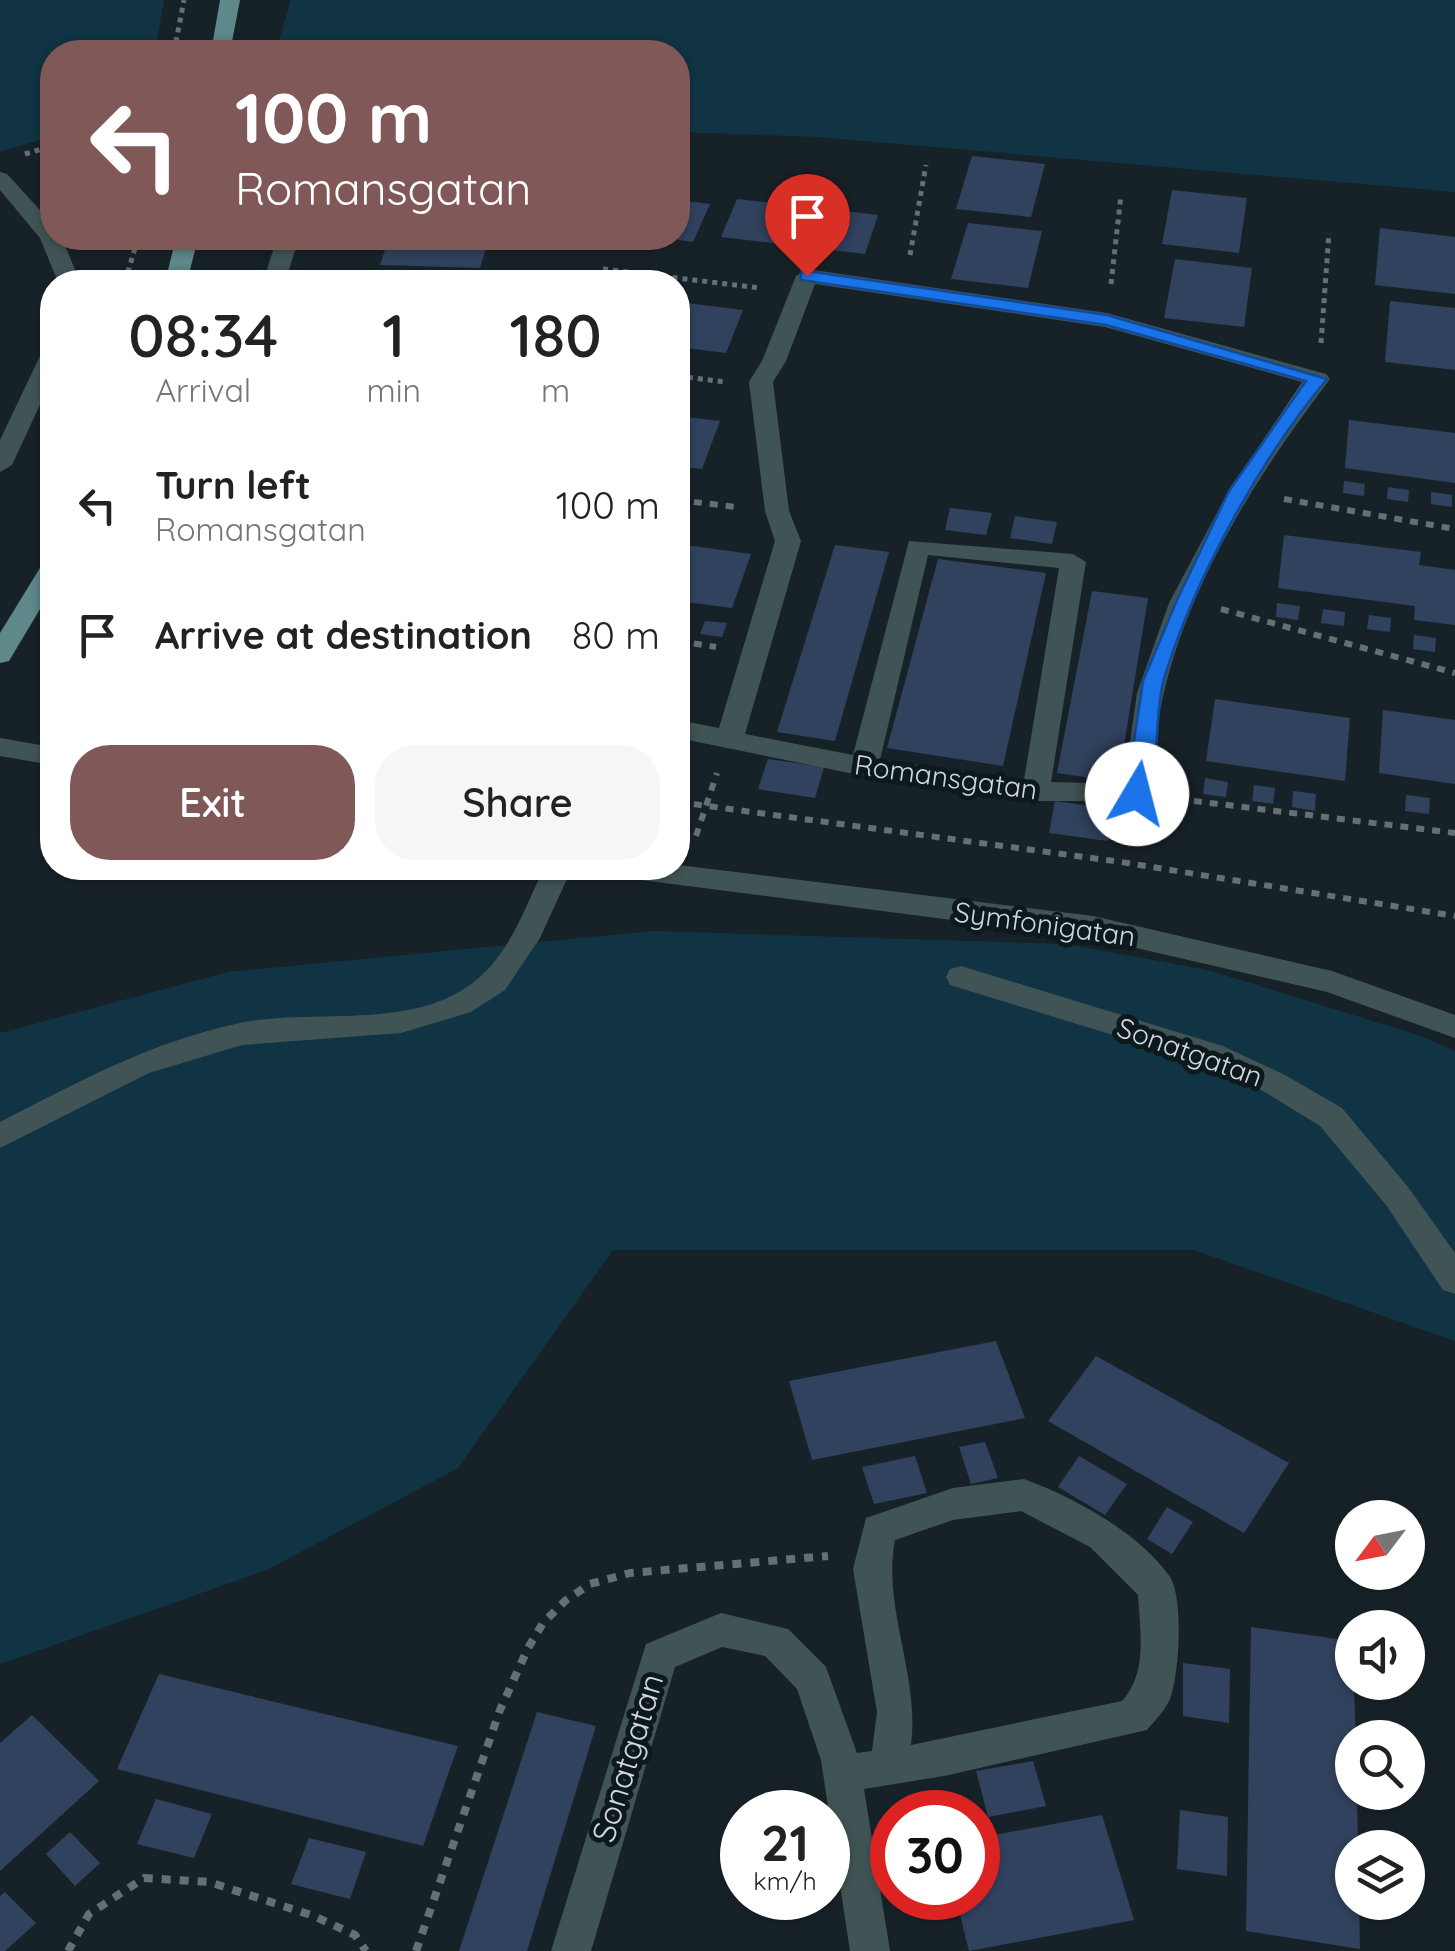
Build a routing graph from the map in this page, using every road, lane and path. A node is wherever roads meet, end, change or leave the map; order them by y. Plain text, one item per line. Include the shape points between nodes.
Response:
1 (184, 0) edge
2 (230, 0) edge
3 (176, 40) edge
4 (223, 40) edge
5 (926, 164) dead end
6 (0, 178) edge
7 (1121, 194) dead end
8 (40, 218) edge
9 (1329, 234) dead end
10 (603, 269) dead end
11 (611, 270) edge
12 (690, 280) edge
13 (904, 290) junction
14 (800, 293) junction
15 (1107, 320) junction
16 (1318, 379) junction
17 (40, 381) edge
18 (0, 466) edge
19 (1238, 491) junction
20 (690, 501) edge
21 (777, 510) junction
22 (1455, 530) edge
23 (40, 589) edge
24 (1186, 600) junction
25 (0, 655) edge
26 (1455, 672) edge
27 (690, 731) edge
28 (730, 738) junction
29 (0, 746) edge
30 (40, 754) edge
31 (864, 767) junction
32 (1036, 791) junction
33 (1137, 794) junction
34 (690, 803) edge
35 (705, 804) junction
36 (1455, 833) edge
37 (690, 857) edge
38 (690, 876) edge
39 (552, 880) edge
40 (1455, 916) edge
41 (961, 977) dead end
42 (1455, 1027) edge
43 (0, 1136) edge
44 (1455, 1280) edge
45 (874, 1553) junction
46 (889, 1766) junction
47 (843, 1774) junction
48 (68, 1951) edge
49 (366, 1951) edge
50 (416, 1951) edge
51 (571, 1951) edge
52 (870, 1951) edge

1 - 3 path
2 - 4 main road
5 - 13 path
6 - 8 street
7 - 15 path
9 - 16 path
10 - 11 path
12 - 14 path
13 - 14 street via 807,276
13 - 15 street
14 - 21 street via 761,382
15 - 16 street
16 - 19 street
17 - 18 street
19 - 22 path
19 - 24 street
20 - 21 path
21 - 28 street via 788,541
23 - 25 main road
24 - 26 path
24 - 33 street via 1154,681
27 - 28 street, Romansgatan
28 - 31 street, Romansgatan
28 - 35 path
29 - 30 street
31 - 32 street, Romansgatan
31 - 32 street via 918,546 1074,562
32 - 33 street, Romansgatan
33 - 36 path
34 - 35 path
35 - 37 path
35 - 40 path
38 - 42 street, Symfonigatan via 1094,926 1332,982
39 - 43 street via 525,938 494,982 460,1004 401,1022 242,1034 138,1064
41 - 44 street, Sonatgatan via 1212,1054 1331,1117
45 - 46 street via 871,1569 896,1712
45 - 46 street via 879,1529 953,1504 1024,1495 1103,1536 1156,1588 1160,1646 1153,1694 1132,1717
45 - 50 path via 630,1573 590,1584 565,1601 528,1648 500,1710
46 - 47 street
47 - 51 street, Sonatgatan via 812,1678 775,1641 721,1630 660,1656
47 - 52 street, Sonatgatan
48 - 49 path via 89,1914 144,1878 209,1882 314,1916 354,1936

